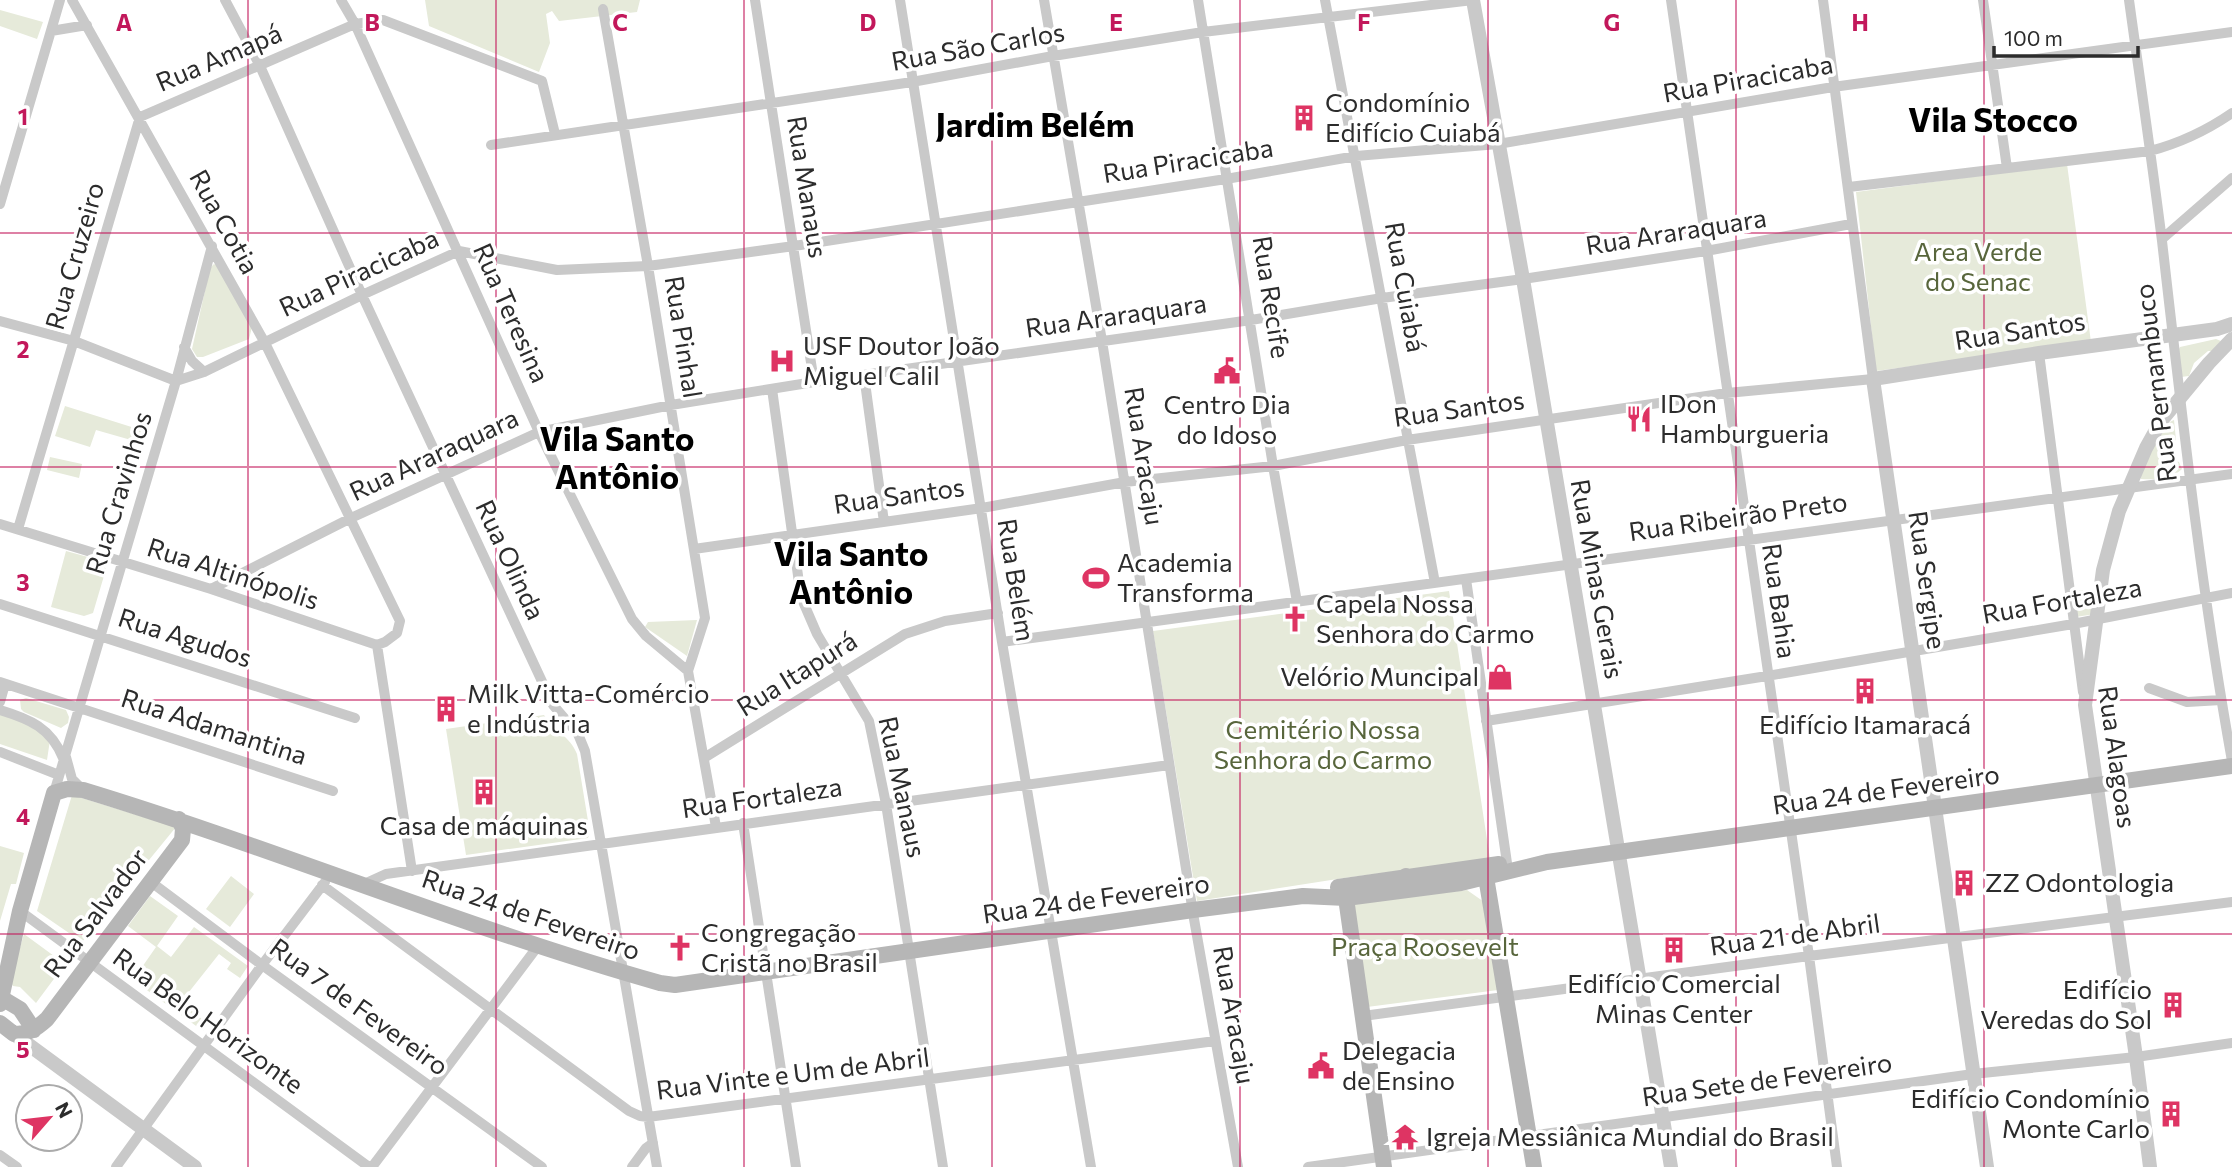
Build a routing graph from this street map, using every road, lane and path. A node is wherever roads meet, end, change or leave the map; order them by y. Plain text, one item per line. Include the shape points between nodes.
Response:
1 (60, 0) edge
2 (72, 0) edge
3 (225, 0) edge
4 (341, 0) edge
5 (755, 0) edge
6 (900, 0) edge
7 (1044, 0) edge
8 (1198, 0) edge
9 (1325, 0) edge
10 (1473, 0) edge
11 (1671, 0) edge
12 (1823, 0) edge
13 (1983, 0) edge
14 (2129, 0) edge
15 (603, 9) dead end
16 (1327, 17) junction
17 (355, 24) junction
18 (87, 25) junction
19 (51, 31) junction
20 (2232, 32) edge
21 (1203, 33) junction
22 (2135, 45) junction
23 (1054, 56) junction
24 (1992, 65) junction
25 (260, 66) junction
26 (912, 82) junction
27 (1833, 87) junction
28 (771, 103) junction
29 (1686, 113) junction
30 (2232, 113) edge
31 (140, 117) junction
32 (622, 124) junction
33 (555, 134) junction
34 (1498, 144) junction
35 (491, 145) dead end
36 (2150, 151) junction
37 (1356, 156) junction
38 (2007, 168) junction
39 (2232, 178) edge
40 (1226, 179) junction
41 (1849, 187) junction
42 (1078, 201) junction
43 (0, 204) edge
44 (936, 223) junction
45 (1851, 224) junction
46 (2162, 239) junction
47 (212, 246) junction
48 (794, 246) junction
49 (459, 251) junction
50 (1706, 251) junction
51 (648, 266) junction
52 (1523, 279) junction
53 (362, 295) junction
54 (1382, 298) junction
55 (1251, 320) junction
56 (0, 321) edge
57 (2232, 324) edge
58 (2217, 329) junction
59 (2172, 333) junction
60 (74, 341) junction
61 (1102, 341) junction
62 (2229, 342) edge
63 (265, 343) junction
64 (184, 347) junction
65 (2039, 352) junction
66 (958, 362) junction
67 (204, 372) junction
68 (864, 375) junction
69 (1873, 379) junction
70 (176, 381) junction
71 (814, 382) junction
72 (772, 389) junction
73 (1727, 393) junction
74 (2181, 397) junction
75 (671, 405) junction
76 (1545, 421) junction
77 (539, 432) junction
78 (1407, 440) junction
79 (1273, 466) junction
80 (2232, 474) edge
81 (444, 475) junction
82 (2190, 480) junction
83 (1125, 482) junction
84 (2129, 488) junction
85 (2058, 497) junction
86 (982, 508) junction
87 (351, 518) junction
88 (1893, 518) junction
89 (884, 522) junction
90 (0, 524) edge
91 (18, 529) junction
92 (793, 536) junction
93 (1747, 540) junction
94 (694, 549) junction
95 (121, 562) junction
96 (1571, 565) junction
97 (1466, 579) junction
98 (1435, 583) junction
99 (211, 589) junction
100 (2232, 593) edge
101 (2207, 597) junction
102 (1297, 602) junction
103 (0, 604) edge
104 (998, 613) junction
105 (2096, 620) junction
106 (1147, 623) junction
107 (2073, 624) junction
108 (100, 634) junction
109 (1002, 642) junction
110 (377, 645) junction
111 (1913, 651) junction
112 (688, 671) junction
113 (842, 673) junction
114 (1767, 676) junction
115 (2, 683) edge
116 (2150, 688) dead end
117 (2221, 700) junction
118 (0, 702) edge
119 (1593, 704) junction
120 (2085, 705) junction
121 (80, 708) junction
122 (0, 710) edge
123 (355, 718) dead end
124 (1486, 721) junction
125 (42, 727) junction
126 (73, 730) junction
127 (0, 752) edge
128 (64, 755) junction
129 (704, 758) junction
130 (2232, 763) edge
131 (1169, 765) junction
132 (59, 775) junction
133 (1026, 784) junction
134 (2096, 786) junction
135 (83, 790) junction
136 (333, 791) dead end
137 (54, 793) junction
138 (886, 804) junction
139 (1935, 807) junction
140 (179, 819) junction
141 (743, 823) junction
142 (716, 827) junction
143 (1789, 828) junction
144 (209, 830) junction
145 (182, 840) junction
146 (600, 843) junction
147 (1620, 852) junction
148 (412, 871) junction
149 (1496, 871) junction
150 (1442, 872) junction
151 (1406, 876) junction
152 (327, 879) junction
153 (151, 882) junction
154 (1461, 883) junction
155 (364, 884) junction
156 (1303, 896) junction
157 (1346, 898) junction
158 (1490, 898) junction
159 (2232, 902) edge
160 (1193, 910) junction
161 (20, 911) junction
162 (2116, 917) junction
163 (1050, 931) junction
164 (1954, 937) junction
165 (538, 946) junction
166 (909, 949) junction
167 (1809, 956) junction
168 (89, 963) junction
169 (262, 965) junction
170 (4, 967) edge
171 (767, 971) junction
172 (622, 973) junction
173 (1640, 979) junction
174 (0, 997) edge
175 (1506, 997) junction
176 (0, 1004) edge
177 (491, 1008) junction
178 (1363, 1016) junction
179 (0, 1023) edge
180 (34, 1030) junction
181 (14, 1034) junction
182 (1215, 1041) junction
183 (2232, 1043) edge
184 (205, 1047) junction
185 (2136, 1057) junction
186 (1073, 1061) junction
187 (56, 1064) junction
188 (1973, 1074) junction
189 (929, 1079) junction
190 (432, 1087) junction
191 (1826, 1095) junction
192 (786, 1098) junction
193 (648, 1117) junction
194 (1663, 1118) junction
195 (144, 1130) junction
196 (1528, 1136) junction
197 (653, 1143) junction
198 (0, 1154) edge
199 (1383, 1162) edge
200 (18, 1167) edge
201 (116, 1167) edge
202 (195, 1167) edge
203 (370, 1167) edge
204 (542, 1167) edge
205 (632, 1167) edge
206 (657, 1167) edge
207 (796, 1167) edge
208 (943, 1167) edge
209 (1091, 1167) edge
210 (1238, 1167) edge
211 (1308, 1167) edge
212 (1534, 1167) edge
213 (1671, 1167) edge
214 (1837, 1167) edge
215 (1987, 1167) edge
216 (2150, 1167) edge

1 - 19 street
2 - 18 street, Rua Cotia
3 - 25 street, Rua Olinda
4 - 17 street, Rua Teresina
5 - 28 street, Rua Manaus
6 - 26 street, Rua Belém
7 - 23 street, Rua Aracaju
8 - 21 street, Rua Recife
9 - 16 street, Rua Cuiabá
10 - 16 street, Rua São Carlos
10 - 34 street, Rua Minas Gerais
11 - 29 street, Rua Bahia
12 - 27 street, Rua Sergipe
13 - 24 street
14 - 22 street, Rua Pernambuco
15 - 32 street, Rua Pinhal
16 - 21 street, Rua São Carlos
16 - 37 street, Rua Cuiabá
17 - 25 street, Rua Amapá
17 - 33 street via 383,20 542,81
17 - 49 street, Rua Teresina
18 - 19 street
18 - 31 street, Rua Cotia
19 - 43 street
20 - 22 street, Rua Piracicaba
21 - 23 street, Rua São Carlos
21 - 40 street, Rua Recife
22 - 24 street, Rua Piracicaba
22 - 36 street, Rua Pernambuco
23 - 26 street, Rua São Carlos
23 - 42 street, Rua Aracaju
24 - 27 street, Rua Piracicaba
24 - 38 street
25 - 31 street, Rua Amapá
25 - 53 street, Rua Olinda
26 - 28 street, Rua São Carlos
26 - 44 street, Rua Belém
27 - 29 street, Rua Piracicaba
27 - 41 street, Rua Sergipe
28 - 32 street, Rua São Carlos
28 - 48 street, Rua Manaus
29 - 34 street, Rua Piracicaba
29 - 50 street, Rua Bahia
30 - 36 street via 2177,144
31 - 47 street, Rua Cotia
31 - 60 street, Rua Cruzeiro
32 - 33 street, Rua São Carlos
32 - 51 street, Rua Pinhal
33 - 35 street, Rua São Carlos
34 - 37 street, Rua Piracicaba
34 - 52 street, Rua Minas Gerais
36 - 38 street
36 - 46 street, Rua Pernambuco
37 - 40 street, Rua Piracicaba
37 - 54 street, Rua Cuiabá
38 - 41 street
39 - 46 street
40 - 42 street, Rua Piracicaba
40 - 55 street, Rua Recife
41 - 45 street, Rua Sergipe
42 - 44 street, Rua Piracicaba
42 - 61 street, Rua Aracaju
44 - 48 street, Rua Piracicaba
44 - 66 street, Rua Belém
45 - 50 street, Rua Araraquara
45 - 69 street, Rua Sergipe
46 - 59 street, Rua Pernambuco
47 - 63 street, Rua Cotia
47 - 64 street, Rua Cravinhos
48 - 51 street, Rua Piracicaba
48 - 71 street, Rua Manaus
49 - 51 street, Rua Piracicaba via 557,270
49 - 53 street, Rua Piracicaba
49 - 77 street, Rua Teresina
50 - 52 street, Rua Araraquara
50 - 73 street, Rua Bahia
51 - 75 street, Rua Pinhal
52 - 54 street, Rua Araraquara
52 - 76 street, Rua Minas Gerais
53 - 63 street, Rua Piracicaba
53 - 81 street, Rua Olinda
54 - 55 street, Rua Araraquara
54 - 78 street, Rua Cuiabá
55 - 61 street, Rua Araraquara
55 - 79 street, Rua Recife
56 - 60 street
57 - 58 street, Rua Santos
58 - 59 street, Rua Santos
58 - 62 street
59 - 65 street, Rua Santos
59 - 74 street, Rua Pernambuco
60 - 70 street
60 - 91 street, Rua Cruzeiro
61 - 66 street, Rua Araraquara
61 - 83 street, Rua Aracaju
62 - 74 street
63 - 67 street, Rua Piracicaba
63 - 87 street, Rua Cotia
64 - 67 street
64 - 70 street, Rua Cravinhos
65 - 69 street, Rua Santos
65 - 85 street, Rua Alagoas
66 - 68 street, Rua Araraquara
66 - 86 street, Rua Belém
67 - 70 street, Rua Piracicaba
68 - 71 street, Rua Araraquara
68 - 89 street
69 - 73 street, Rua Santos
69 - 88 street, Rua Sergipe
70 - 95 street, Rua Cravinhos
71 - 72 street, Rua Araraquara
72 - 75 street, Rua Araraquara
72 - 92 street, Rua Manaus
73 - 76 street, Rua Santos
73 - 93 street, Rua Bahia
74 - 82 street, Rua Pernambuco
74 - 84 street via 2161,421
75 - 77 street, Rua Araraquara
75 - 94 street, Rua Pinhal
76 - 78 street, Rua Santos
76 - 96 street, Rua Minas Gerais
77 - 81 street, Rua Araraquara
77 - 112 street, Rua Teresina via 632,619
78 - 79 street, Rua Santos
78 - 98 street, Rua Cuiabá
79 - 83 street, Rua Santos
79 - 102 street, Rua Recife
80 - 82 street, Rua Ribeirão Preto
81 - 87 street, Rua Araraquara
81 - 146 street, Rua Olinda via 553,705 578,734
82 - 84 street, Rua Ribeirão Preto
82 - 101 street, Rua Pernambuco
83 - 86 street, Rua Santos
83 - 106 street, Rua Aracaju
84 - 85 street, Rua Ribeirão Preto
84 - 105 street via 2109,539
85 - 88 street, Rua Ribeirão Preto
85 - 107 street, Rua Alagoas
86 - 89 street, Rua Santos
86 - 104 street, Rua Belém
87 - 99 street, Rua Araraquara
87 - 110 street, Rua Cotia via 400,621 397,633
88 - 93 street, Rua Ribeirão Preto
88 - 111 street, Rua Sergipe
89 - 92 street, Rua Santos
90 - 91 street, Rua Altinópolis
91 - 95 street, Rua Altinópolis
92 - 94 street, Rua Santos
92 - 113 street, Rua Manaus via 801,597
93 - 96 street, Rua Ribeirão Preto
93 - 114 street, Rua Bahia
94 - 112 street, Rua Pinhal via 705,618
95 - 99 street, Rua Altinópolis
95 - 108 street, Rua Cravinhos
96 - 97 street, Rua Ribeirão Preto
96 - 119 street, Rua Minas Gerais
97 - 98 street, Rua Ribeirão Preto
97 - 124 street
98 - 102 street, Rua Ribeirão Preto
99 - 110 street, Rua Altinópolis
100 - 101 street, Rua Fortaleza
101 - 105 street, Rua Fortaleza
101 - 117 street, Rua Pernambuco
102 - 106 street, Rua Ribeirão Preto
103 - 108 street, Rua Agudos
104 - 109 street, Rua Belém
104 - 113 street, Rua Itapurá via 945,621 905,634
105 - 107 street, Rua Fortaleza
105 - 120 street
106 - 109 street, Rua Ribeirão Preto
106 - 131 street, Rua Aracaju
107 - 111 street, Rua Fortaleza
107 - 120 street, Rua Alagoas
108 - 121 street, Rua Cravinhos
108 - 123 street, Rua Agudos
109 - 133 street, Rua Belém
110 - 148 street
111 - 114 street, Rua Fortaleza
111 - 139 street, Rua Sergipe
112 - 129 street
113 - 129 street, Rua Itapurá
113 - 138 street, Rua Manaus via 869,721
114 - 119 street, Rua Fortaleza
114 - 143 street, Rua Bahia
115 - 118 street
115 - 121 street, Rua Adamantina
116 - 117 street via 2187,702
117 - 130 street, Rua Pernambuco
119 - 124 street, Rua Fortaleza
119 - 147 street, Rua Minas Gerais
120 - 134 street, Rua Alagoas
121 - 126 street, Rua Cravinhos
121 - 136 street, Rua Adamantina
122 - 125 street
124 - 149 street
125 - 126 street via 60,733
125 - 128 street
126 - 128 street, Rua Cravinhos
127 - 132 street
128 - 132 street, Rua Cravinhos
128 - 135 street via 72,779
129 - 142 street
130 - 134 main road, Rua 24 de Fevereiro
131 - 133 street, Rua Fortaleza
131 - 160 street, Rua Aracaju
132 - 137 street, Rua Cravinhos
133 - 138 street, Rua Fortaleza
133 - 163 street, Rua Belém
134 - 139 main road, Rua 24 de Fevereiro
134 - 162 street, Rua Alagoas
135 - 137 main road, Rua 24 de Fevereiro
135 - 140 main road, Rua 24 de Fevereiro
137 - 161 main road
138 - 141 street, Rua Fortaleza
138 - 166 street, Rua Manaus
139 - 143 main road, Rua 24 de Fevereiro
139 - 164 street, Rua Sergipe
140 - 144 main road, Rua 24 de Fevereiro
140 - 145 main road, Rua Salvador
141 - 142 street, Rua Fortaleza
141 - 171 street
142 - 146 street, Rua Fortaleza
143 - 147 main road, Rua 24 de Fevereiro
143 - 167 street, Rua Bahia
144 - 145 main road
144 - 152 main road, Rua 24 de Fevereiro
145 - 153 main road, Rua Salvador
146 - 148 street, Rua Fortaleza
146 - 172 street, Rua Olinda
147 - 149 main road, Rua 24 de Fevereiro
147 - 173 street, Rua Minas Gerais
148 - 155 street, Rua Fortaleza via 378,876
149 - 150 main road, Rua 24 de Fevereiro
149 - 154 main road, Rua 24 de Fevereiro
149 - 158 main road
150 - 151 main road, Rua 24 de Fevereiro
150 - 154 main road
151 - 156 main road, Rua 24 de Fevereiro
151 - 157 main road via 1355,888
152 - 155 main road, Rua 24 de Fevereiro
152 - 169 street
152 - 177 street, Rua Vinte e Um de Abril
153 - 168 main road, Rua Salvador
153 - 169 street, Rua 7 de Fevereiro
154 - 157 main road, Rua 24 de Fevereiro
154 - 158 main road
155 - 165 main road, Rua 24 de Fevereiro
156 - 157 main road, Rua 24 de Fevereiro
156 - 160 main road, Rua 24 de Fevereiro
157 - 178 main road
158 - 175 main road
159 - 162 street, Rua 21 de Abril
160 - 163 main road, Rua 24 de Fevereiro
160 - 182 street, Rua Aracaju
161 - 168 street, Rua Belo Horizonte
161 - 170 main road
162 - 164 street, Rua 21 de Abril
162 - 185 street, Rua Alagoas
163 - 166 main road, Rua 24 de Fevereiro
163 - 186 street, Rua Belém
164 - 167 street, Rua 21 de Abril
164 - 188 street, Rua Sergipe
165 - 172 main road, Rua 24 de Fevereiro
165 - 177 street
166 - 171 main road, Rua 24 de Fevereiro
166 - 189 street, Rua Manaus
167 - 173 street, Rua 21 de Abril
167 - 191 street, Rua Bahia
168 - 180 main road, Rua Salvador
168 - 184 street, Rua Belo Horizonte
169 - 184 street
169 - 190 street, Rua 7 de Fevereiro
170 - 174 main road
171 - 172 main road, Rua 24 de Fevereiro via 675,985
171 - 192 street
172 - 193 street, Rua Olinda
173 - 175 street, Rua 21 de Abril
173 - 194 street, Rua Minas Gerais
174 - 176 main road
174 - 180 main road via 20,1009
175 - 178 street, Rua 21 de Abril
175 - 196 main road
177 - 190 street
177 - 193 street, Rua Vinte e Um de Abril via 629,1111
178 - 199 main road
179 - 181 main road
180 - 181 main road
180 - 187 street
181 - 187 street
182 - 186 street, Rua Vinte e Um de Abril
182 - 210 street, Rua Aracaju
183 - 185 street, Rua Sete de Fevereiro
184 - 195 street
184 - 203 street, Rua Belo Horizonte
185 - 188 street, Rua Sete de Fevereiro
185 - 216 street, Rua Alagoas
186 - 189 street, Rua Vinte e Um de Abril
186 - 209 street, Rua Belém
187 - 195 street
188 - 191 street, Rua Sete de Fevereiro
188 - 215 street, Rua Sergipe
189 - 192 street, Rua Vinte e Um de Abril
189 - 208 street, Rua Manaus
190 - 203 street
190 - 204 street, Rua 7 de Fevereiro
191 - 194 street, Rua Sete de Fevereiro
191 - 214 street, Rua Bahia
192 - 193 street, Rua Vinte e Um de Abril
192 - 207 street
193 - 197 street, Rua Olinda
194 - 196 street, Rua Sete de Fevereiro
194 - 213 street, Rua Minas Gerais
195 - 201 street
195 - 202 street
196 - 199 street, Rua Sete de Fevereiro
196 - 212 main road
197 - 205 street
197 - 206 street, Rua Olinda
198 - 200 street
199 - 211 street, Rua Sete de Fevereiro

